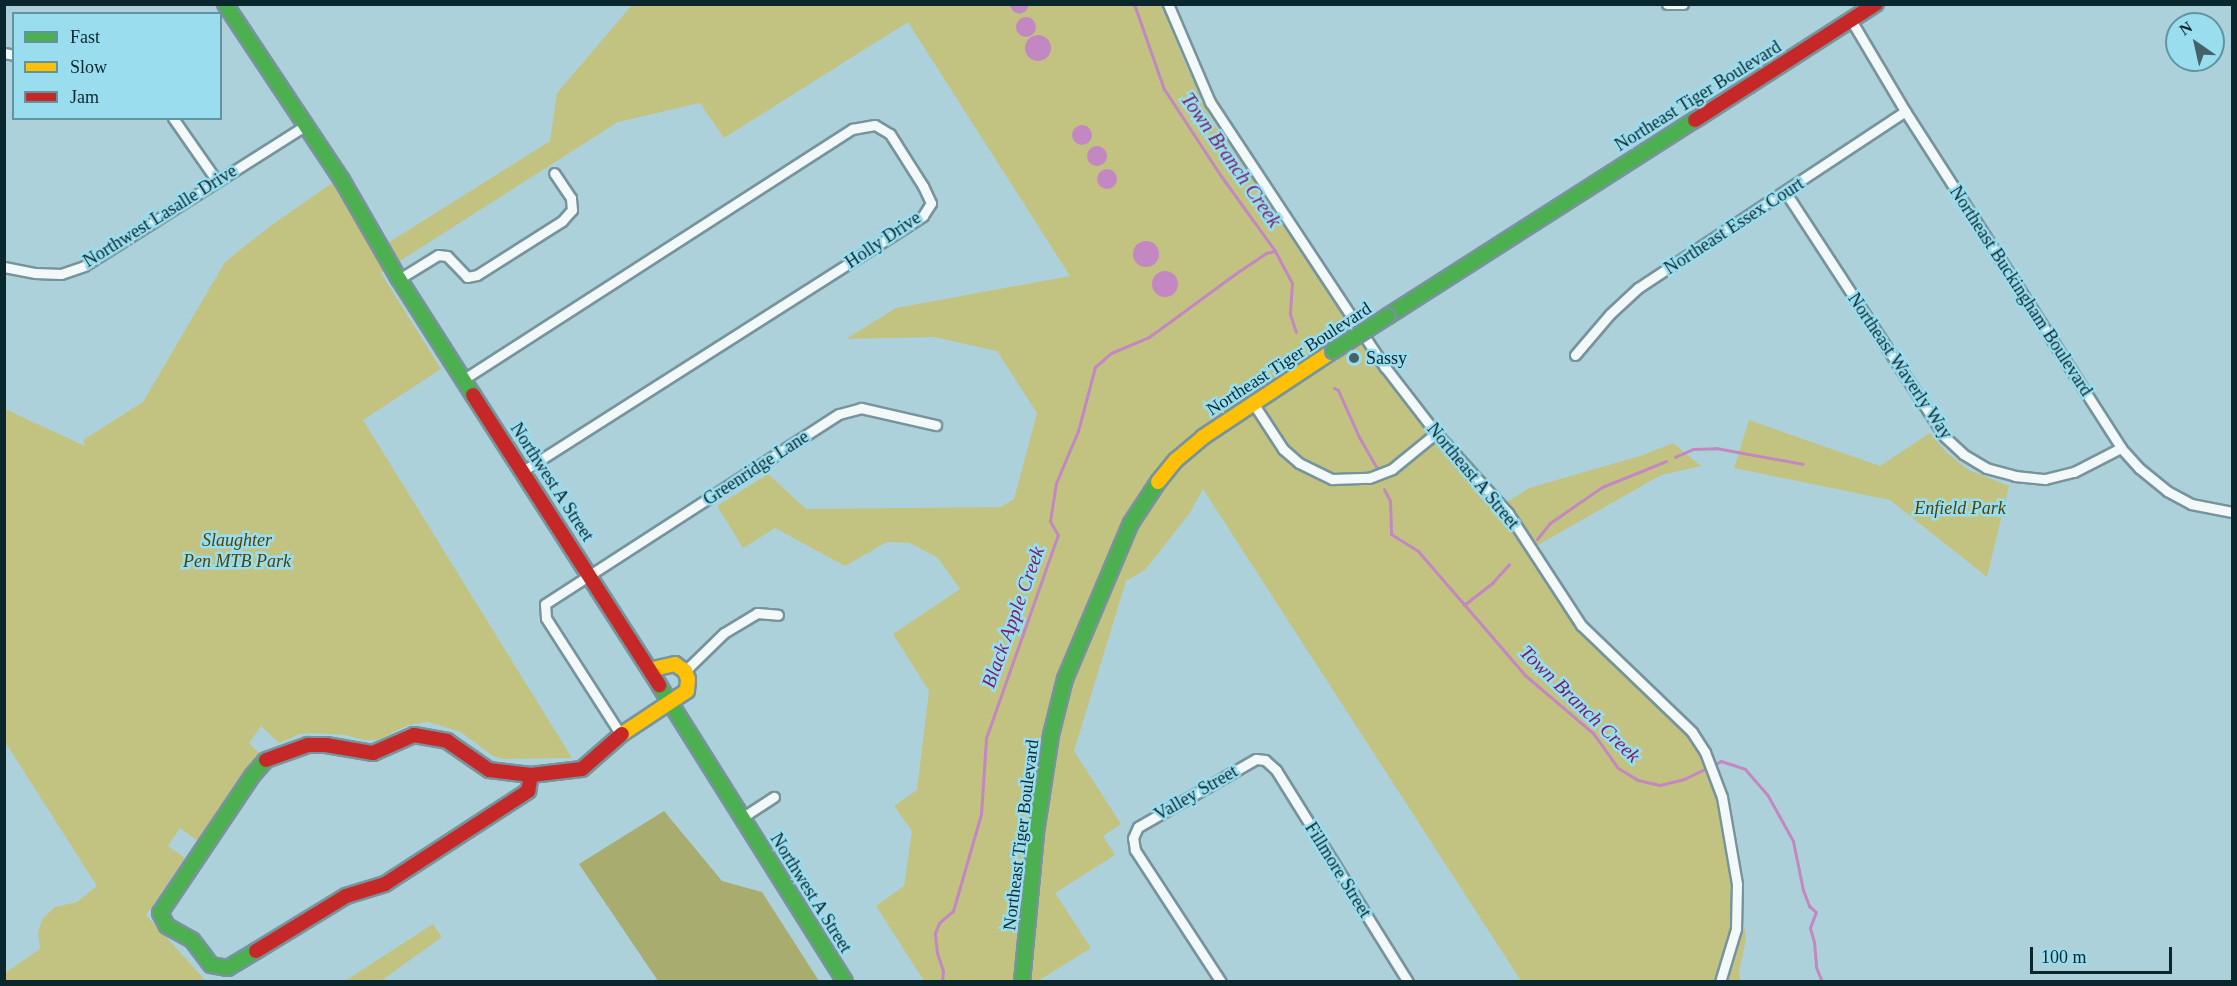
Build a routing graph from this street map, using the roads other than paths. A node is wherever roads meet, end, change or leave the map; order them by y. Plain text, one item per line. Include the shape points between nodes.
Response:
1 (225, 4) edge
2 (1168, 4) edge
3 (1683, 4) edge
4 (1876, 4) edge
5 (1668, 5) edge
6 (1851, 20) junction
7 (1905, 111) junction
8 (174, 120) edge
9 (306, 125) junction
10 (555, 173) dead end
11 (217, 181) junction
12 (1786, 193) junction
13 (4, 267) edge
14 (399, 279) junction
15 (1575, 355) dead end
16 (464, 379) junction
17 (1252, 403) junction
18 (936, 425) dead end
19 (1436, 434) junction
20 (2121, 448) junction
21 (523, 471) junction
22 (2232, 512) edge
23 (591, 576) junction
24 (778, 615) dead end
25 (650, 670) junction
26 (685, 670) junction
27 (671, 703) junction
28 (621, 735) junction
29 (1265, 760) joint
30 (531, 775) junction
31 (774, 797) dead end
32 (743, 817) junction
33 (845, 981) edge
34 (1022, 981) edge
35 (1221, 981) edge
36 (1408, 981) edge
37 (1720, 981) edge

1 - 9 street, Northwest A Street
2 - 19 street, Northeast A Street via 1210,102 1235,143 1385,368
3 - 5 street
4 - 6 street, Northeast Tiger Boulevard
6 - 7 street, Northeast Buckingham Boulevard
6 - 17 street, Northeast Tiger Boulevard, bridge
7 - 12 street, Northeast Essex Court
7 - 20 street, Northeast Buckingham Boulevard
8 - 11 street
9 - 11 street, Northwest Lasalle Drive
9 - 14 street, Northwest A Street
10 - 14 street via 572,198 572,210 562,221 477,275 467,277 447,256 438,255
11 - 13 street, Northwest Lasalle Drive via 84,266 61,274
12 - 15 street, Northeast Essex Court via 1638,288
12 - 20 street, Northeast Waverly Way via 1945,438 1963,454 1986,468 2015,476 2045,478 2074,472
14 - 16 street, Northwest A Street
16 - 21 street, Northwest A Street
16 - 21 street, Holly Drive via 852,129 874,125 890,134 931,203 923,216
17 - 19 street via 1283,449 1318,475 1332,479 1369,478 1392,469
17 - 34 street, Northeast Tiger Boulevard via 1194,444 1150,491 1131,524 1065,679 1043,778
18 - 23 street, Greenridge Lane via 861,408 839,414
19 - 37 street, Northeast A Street via 1508,513 1581,625 1692,732 1711,764 1732,846 1738,913 1732,949
20 - 22 street, Northeast Buckingham Boulevard via 2167,491 2191,504
21 - 23 street, Northwest A Street
23 - 25 street, Northwest A Street
23 - 28 street, Greenridge Lane via 545,604 544,613
24 - 26 street via 757,613 724,633
25 - 26 street via 675,664
25 - 27 street, Northwest A Street
26 - 27 street via 687,691
27 - 28 street
27 - 32 street, Northwest A Street
28 - 30 street via 582,769
29 - 35 street, Valley Street via 1256,759 1195,792 1138,827 1133,838 1136,849
29 - 36 street, Fillmore Street via 1276,770
30 - 30 street via 489,770 447,741 430,736 414,735 373,753 308,745 269,757 252,776 160,913 167,926 192,940 211,965 228,968 346,896 385,884 528,791
31 - 32 street
32 - 33 street, Northwest A Street

